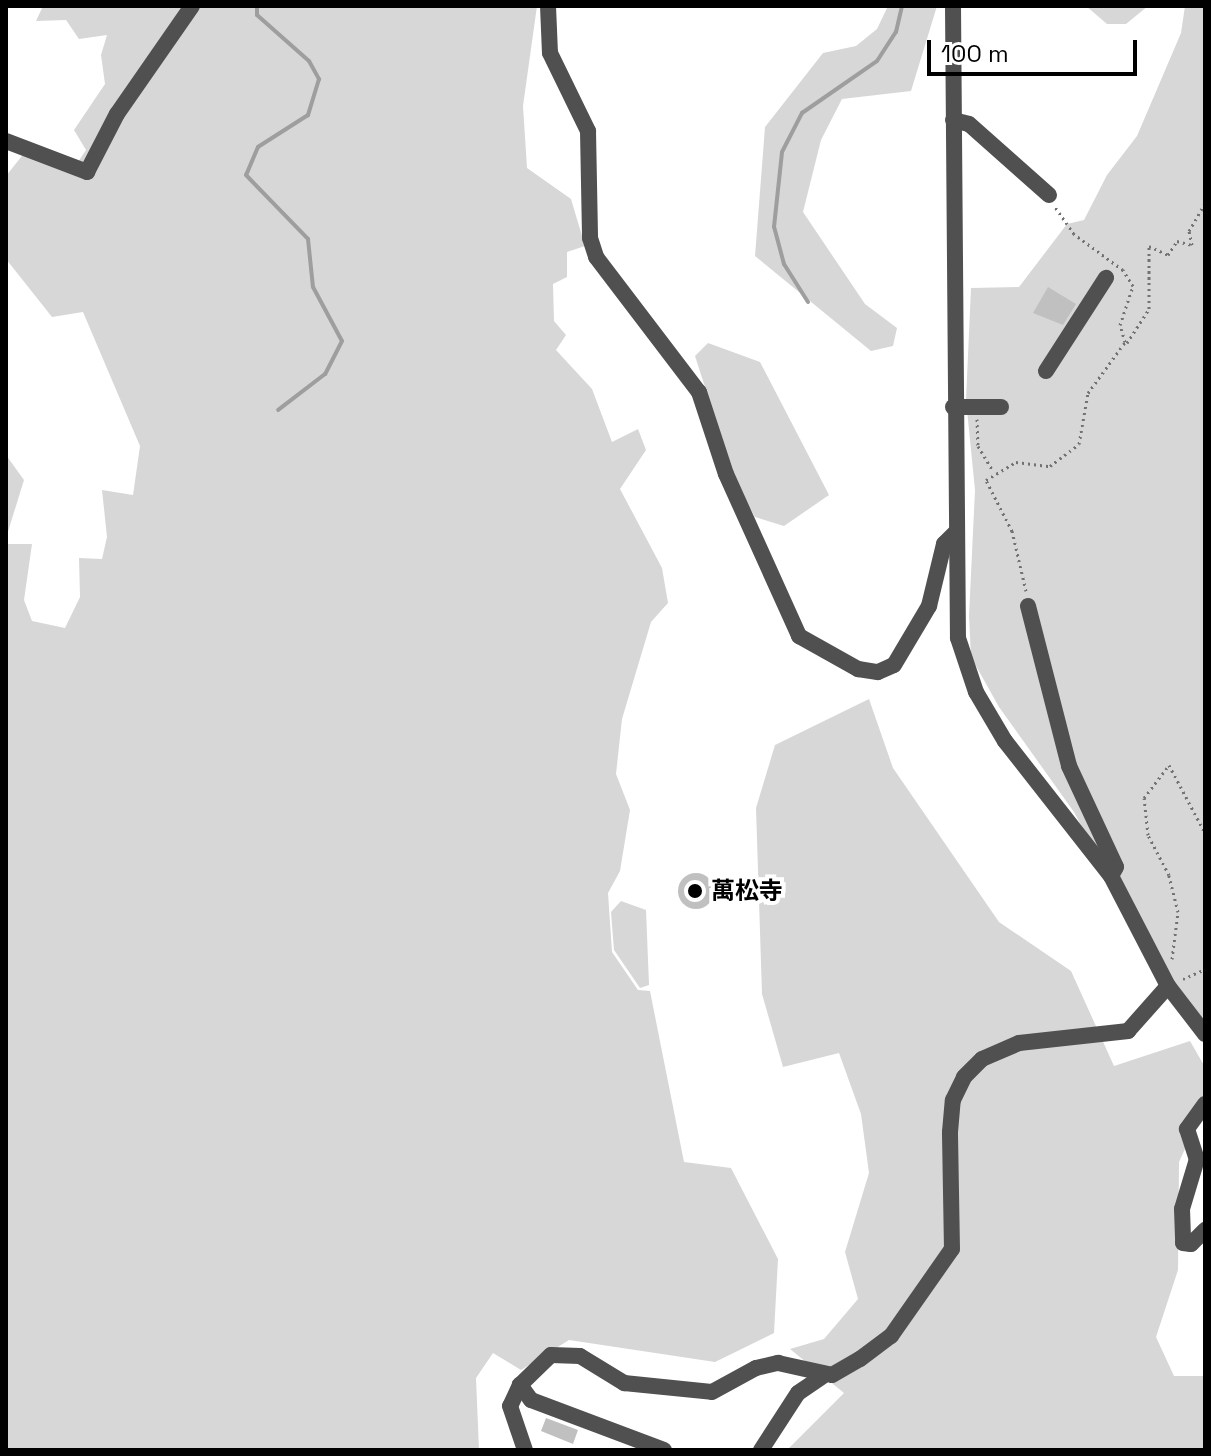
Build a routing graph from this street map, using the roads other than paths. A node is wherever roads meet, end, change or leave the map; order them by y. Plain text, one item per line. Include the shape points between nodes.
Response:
1 (192, 6) edge
2 (548, 6) edge
3 (953, 6) edge
4 (953, 120) junction
5 (6, 141) edge
6 (1049, 195) dead end
7 (1106, 278) dead end
8 (1046, 371) dead end
9 (953, 407) junction
10 (1001, 407) dead end
11 (955, 533) junction
12 (1028, 606) road end
13 (1111, 876) junction
14 (1168, 986) junction
15 (1205, 1034) edge
16 (1205, 1104) edge
17 (1205, 1230) edge
18 (823, 1376) junction
19 (520, 1385) junction
20 (525, 1450) edge
21 (664, 1450) edge
22 (761, 1450) edge

1 - 5 street via 117,114 87,172
2 - 11 street via 550,53 588,131 590,238 596,257 699,392 726,474 799,636 858,669 878,672 894,665 929,606 944,544
3 - 4 street
4 - 6 street via 969,124
4 - 9 street
7 - 8 street
9 - 10 street
9 - 11 street
11 - 13 street via 955,614 976,692 1034,786
12 - 13 street via 1069,766 1116,867
13 - 14 street
14 - 15 street
14 - 18 street via 1128,1031 1019,1043 982,1059 964,1077 953,1100 950,1132 952,1249 891,1336
16 - 17 street via 1187,1129 1197,1159 1182,1209 1183,1243 1191,1244
18 - 19 street via 778,1363 756,1368 725,1388 697,1391 624,1383 567,1354 551,1355
18 - 22 street via 798,1393
19 - 20 street via 510,1406
19 - 21 street via 531,1400

